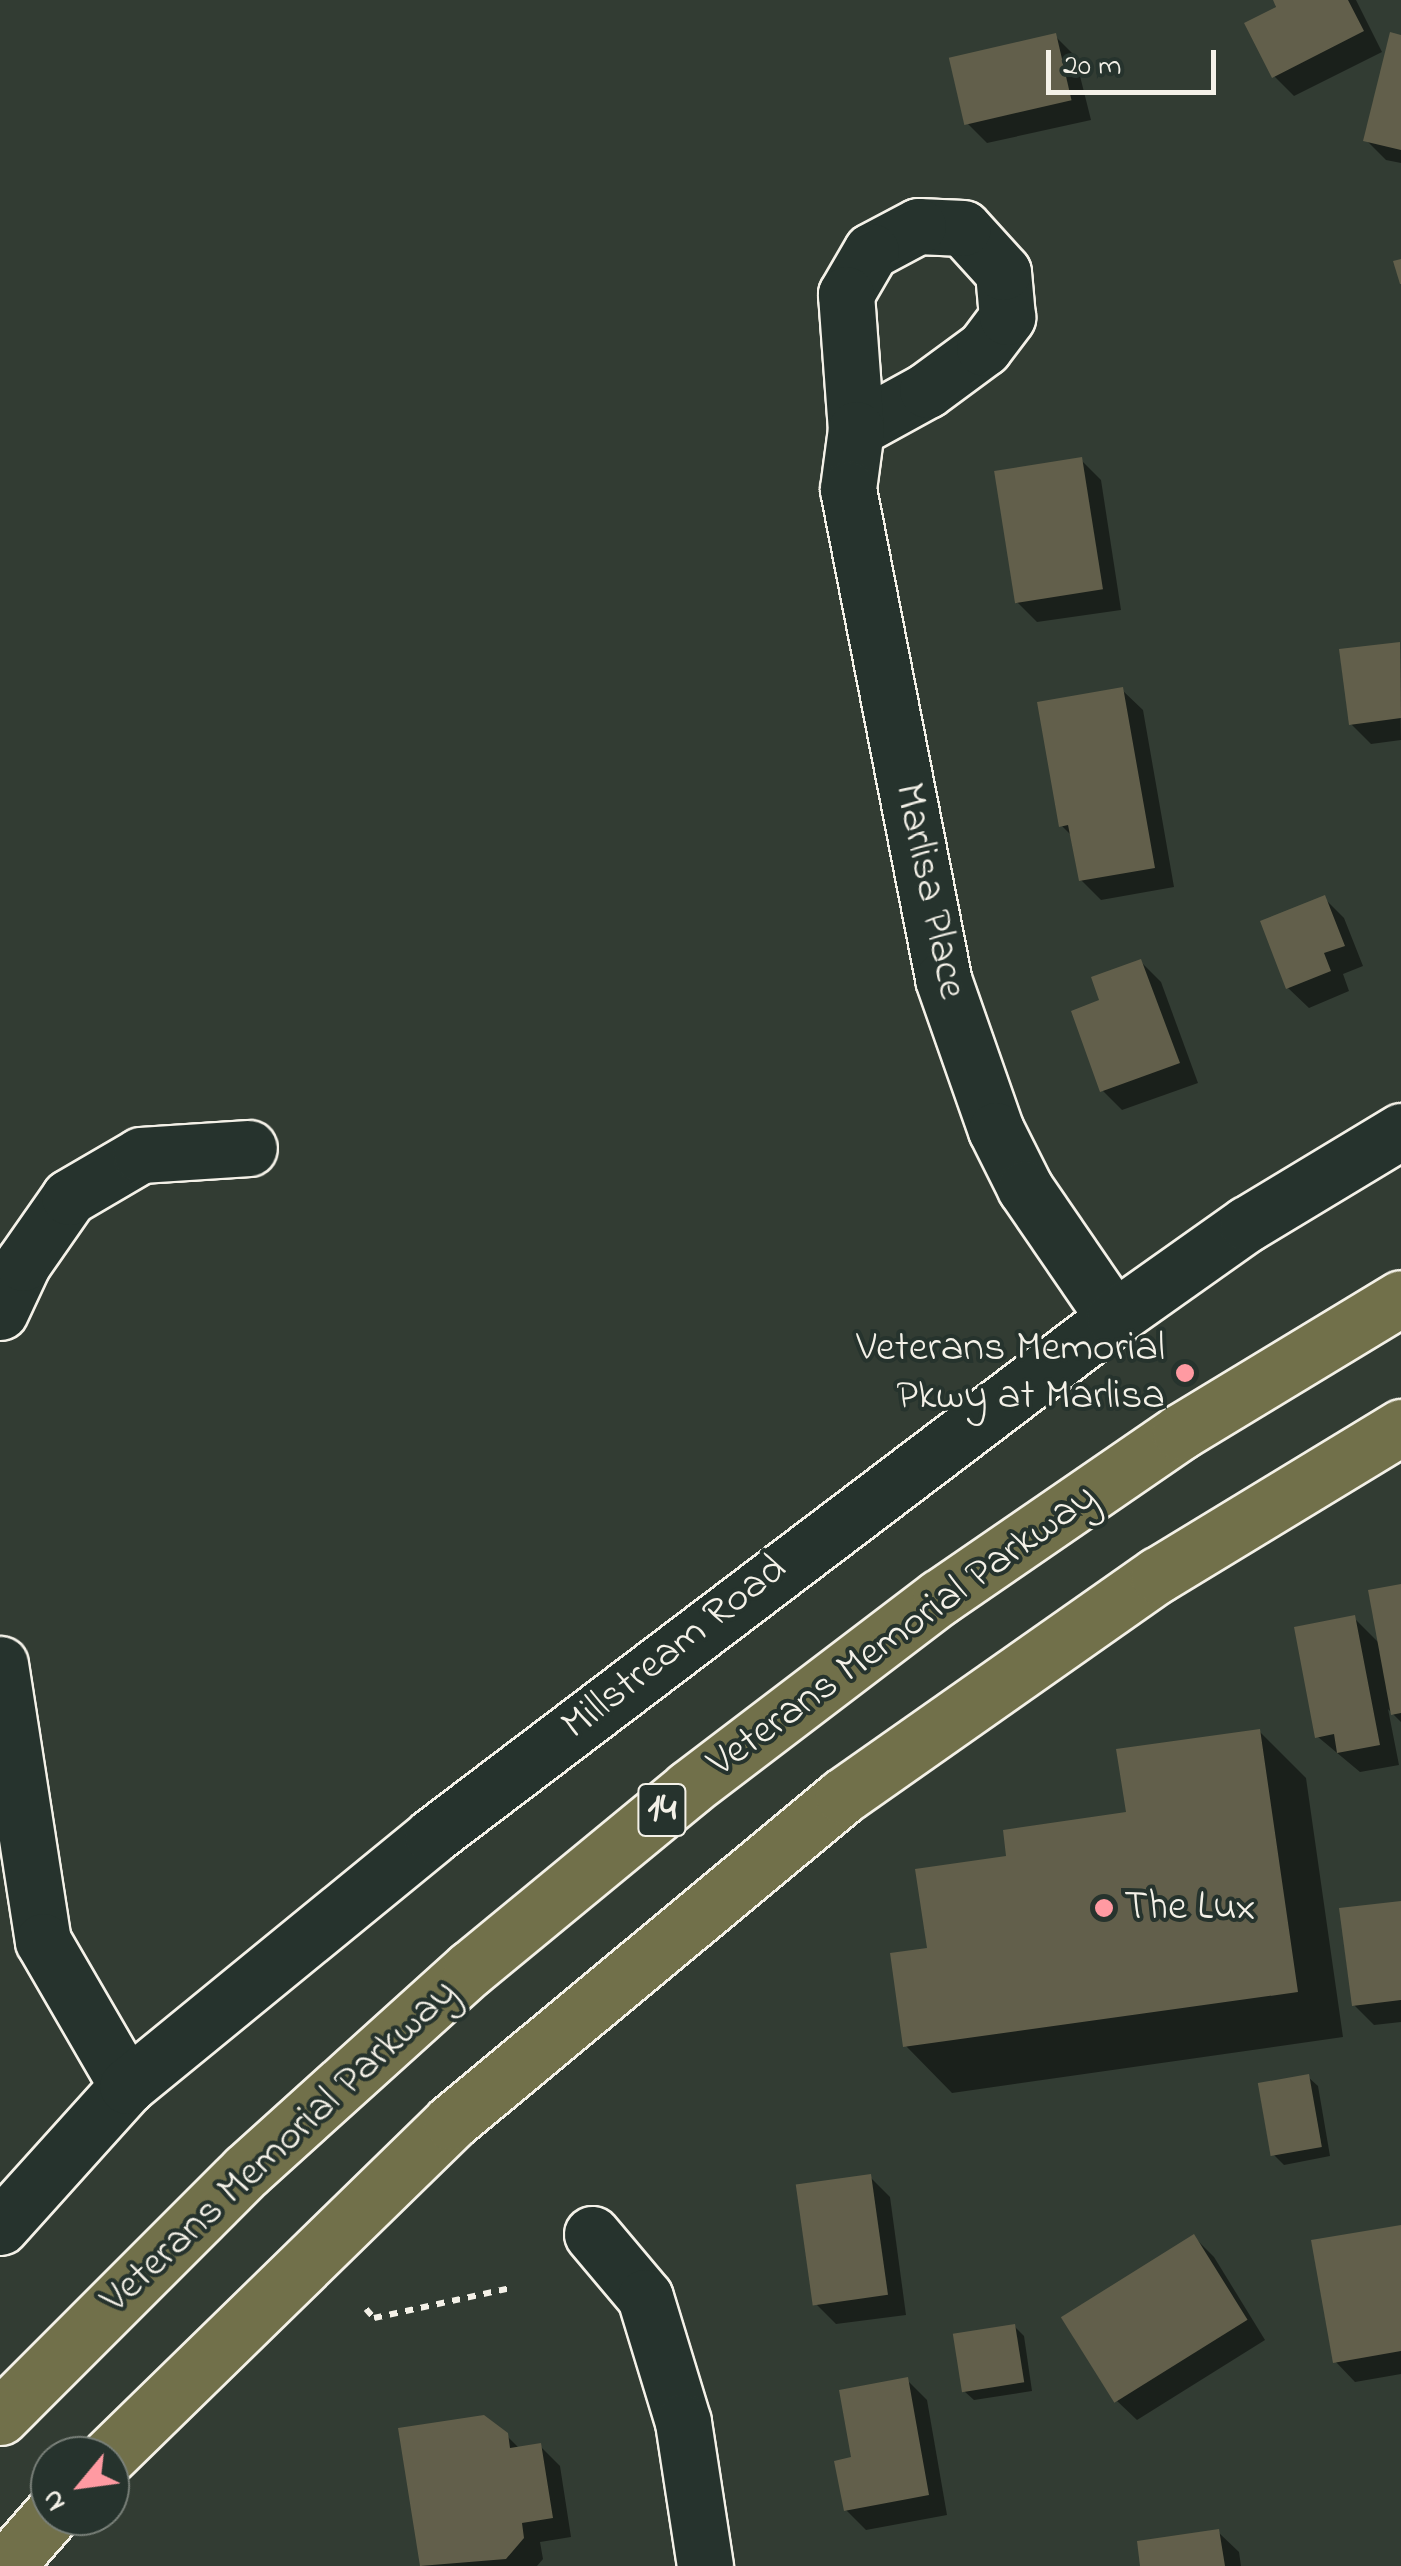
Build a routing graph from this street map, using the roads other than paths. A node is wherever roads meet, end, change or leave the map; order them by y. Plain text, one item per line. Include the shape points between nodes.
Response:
1 (856, 429) dead end
2 (1401, 1131) edge
3 (250, 1148) dead end
4 (1401, 1298) edge
5 (0, 1312) edge
6 (1114, 1318) junction
7 (1401, 1427) edge
8 (0, 1664) edge
9 (127, 2086) junction
10 (0, 2227) edge
11 (592, 2234) dead end
12 (0, 2417) edge
13 (129, 2436) edge
14 (32, 2536) edge
15 (6, 2566) edge
16 (705, 2566) edge

1 - 6 street, Marlisa Place via 848,489 943,979 996,1130 1025,1188
2 - 6 street, Millstream Road via 1247,1224
3 - 5 street via 141,1155 68,1197 23,1263
4 - 12 main road, Veterans Memorial Parkway / 14 via 1116,1476 940,1597 689,1788 471,1968 246,2171
6 - 9 street, Millstream Road via 447,1824
7 - 13 main road, 14 via 1158,1575 843,1796 451,2122
8 - 9 street via 43,1941
9 - 10 street, Millstream Road
11 - 16 street via 645,2297 683,2422
14 - 15 main road

